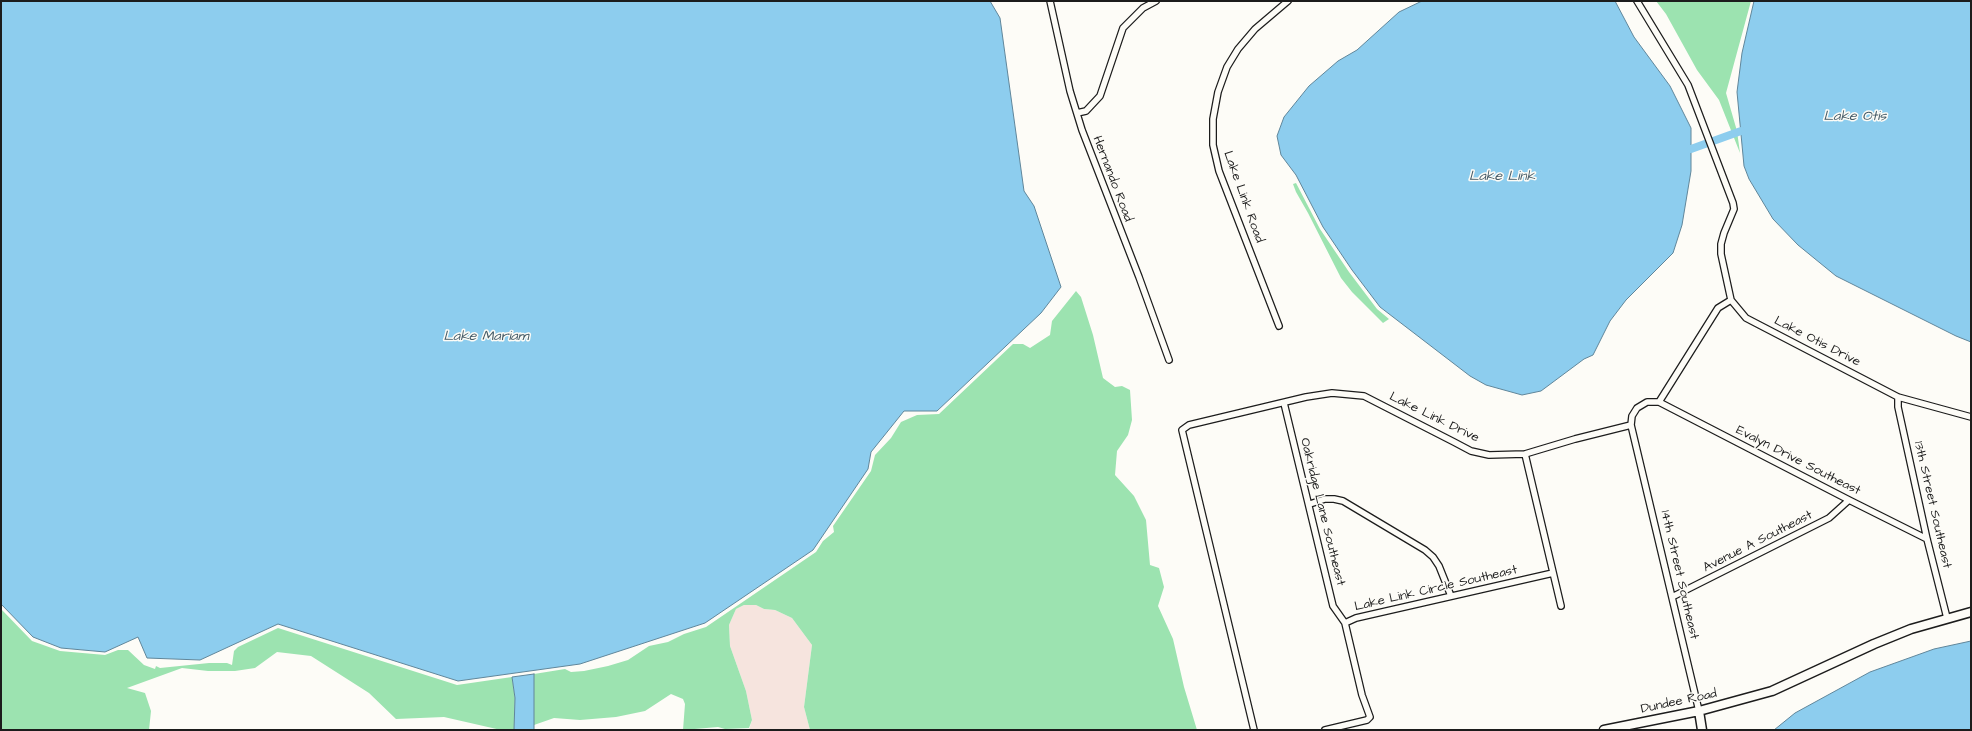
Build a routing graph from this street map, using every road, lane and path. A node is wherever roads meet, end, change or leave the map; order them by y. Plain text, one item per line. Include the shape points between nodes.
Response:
1 (1050, 1) edge
2 (1156, 1) edge
3 (1288, 1) edge
4 (1637, 1) edge
5 (1077, 113) junction
6 (1731, 300) junction
7 (1279, 326) dead end
8 (1169, 360) dead end
9 (1898, 397) junction
10 (1658, 402) junction
11 (1284, 403) junction
12 (1971, 417) edge
13 (1631, 425) junction
14 (1525, 454) junction
15 (1849, 500) junction
16 (1310, 504) junction
17 (1927, 539) junction
18 (1553, 573) junction
19 (1451, 596) junction
20 (1672, 597) junction
21 (1561, 606) dead end
22 (1971, 612) edge
23 (1947, 618) junction
24 (1345, 623) junction
25 (1699, 711) junction
26 (1254, 730) edge
27 (1325, 730) edge
28 (1604, 730) edge
29 (1702, 730) edge

1 - 5 street, Hernando Road
2 - 5 street via 1143,8 1123,28 1100,96 1086,111
3 - 7 street, Lake Link Road via 1255,28 1238,49 1218,92 1213,119 1213,145 1219,171
4 - 6 street via 1688,85 1733,202 1734,209 1721,244
5 - 8 street, Hernando Road via 1091,157
6 - 9 street, Lake Otis Drive via 1746,318
6 - 10 street via 1718,308
9 - 12 street, Lake Otis Drive
9 - 17 street, 13th Street Southeast via 1898,407
10 - 13 street via 1647,402 1637,408 1632,416
10 - 15 street, Evalyn Drive Southeast
11 - 14 street, Lake Link Drive via 1332,393 1364,396 1471,450 1489,455
11 - 16 street, Oakridge Lane Southeast
11 - 26 street, Lake Link Drive via 1189,425 1182,430
13 - 14 street, Lake Link Drive
13 - 20 street, 14th Street Southeast
14 - 18 street
15 - 17 street, Evalyn Drive Southeast
15 - 20 street, Avenue A Southeast via 1829,518
16 - 19 street via 1325,499 1343,501 1425,550 1439,566
16 - 24 street, Oakridge Lane Southeast via 1333,606
17 - 23 street, 13th Street Southeast
18 - 19 street, Lake Link Circle Southeast
18 - 21 street
19 - 24 street, Lake Link Circle Southeast via 1356,618
20 - 25 street, 14th Street Southeast
22 - 23 main road, Dundee Road
23 - 25 main road, Dundee Road via 1874,644 1793,683
24 - 27 street, Lake Link Circle Southeast via 1362,695 1370,717 1367,720
25 - 28 main road, Dundee Road
25 - 29 main road, 14th Street Southeast

